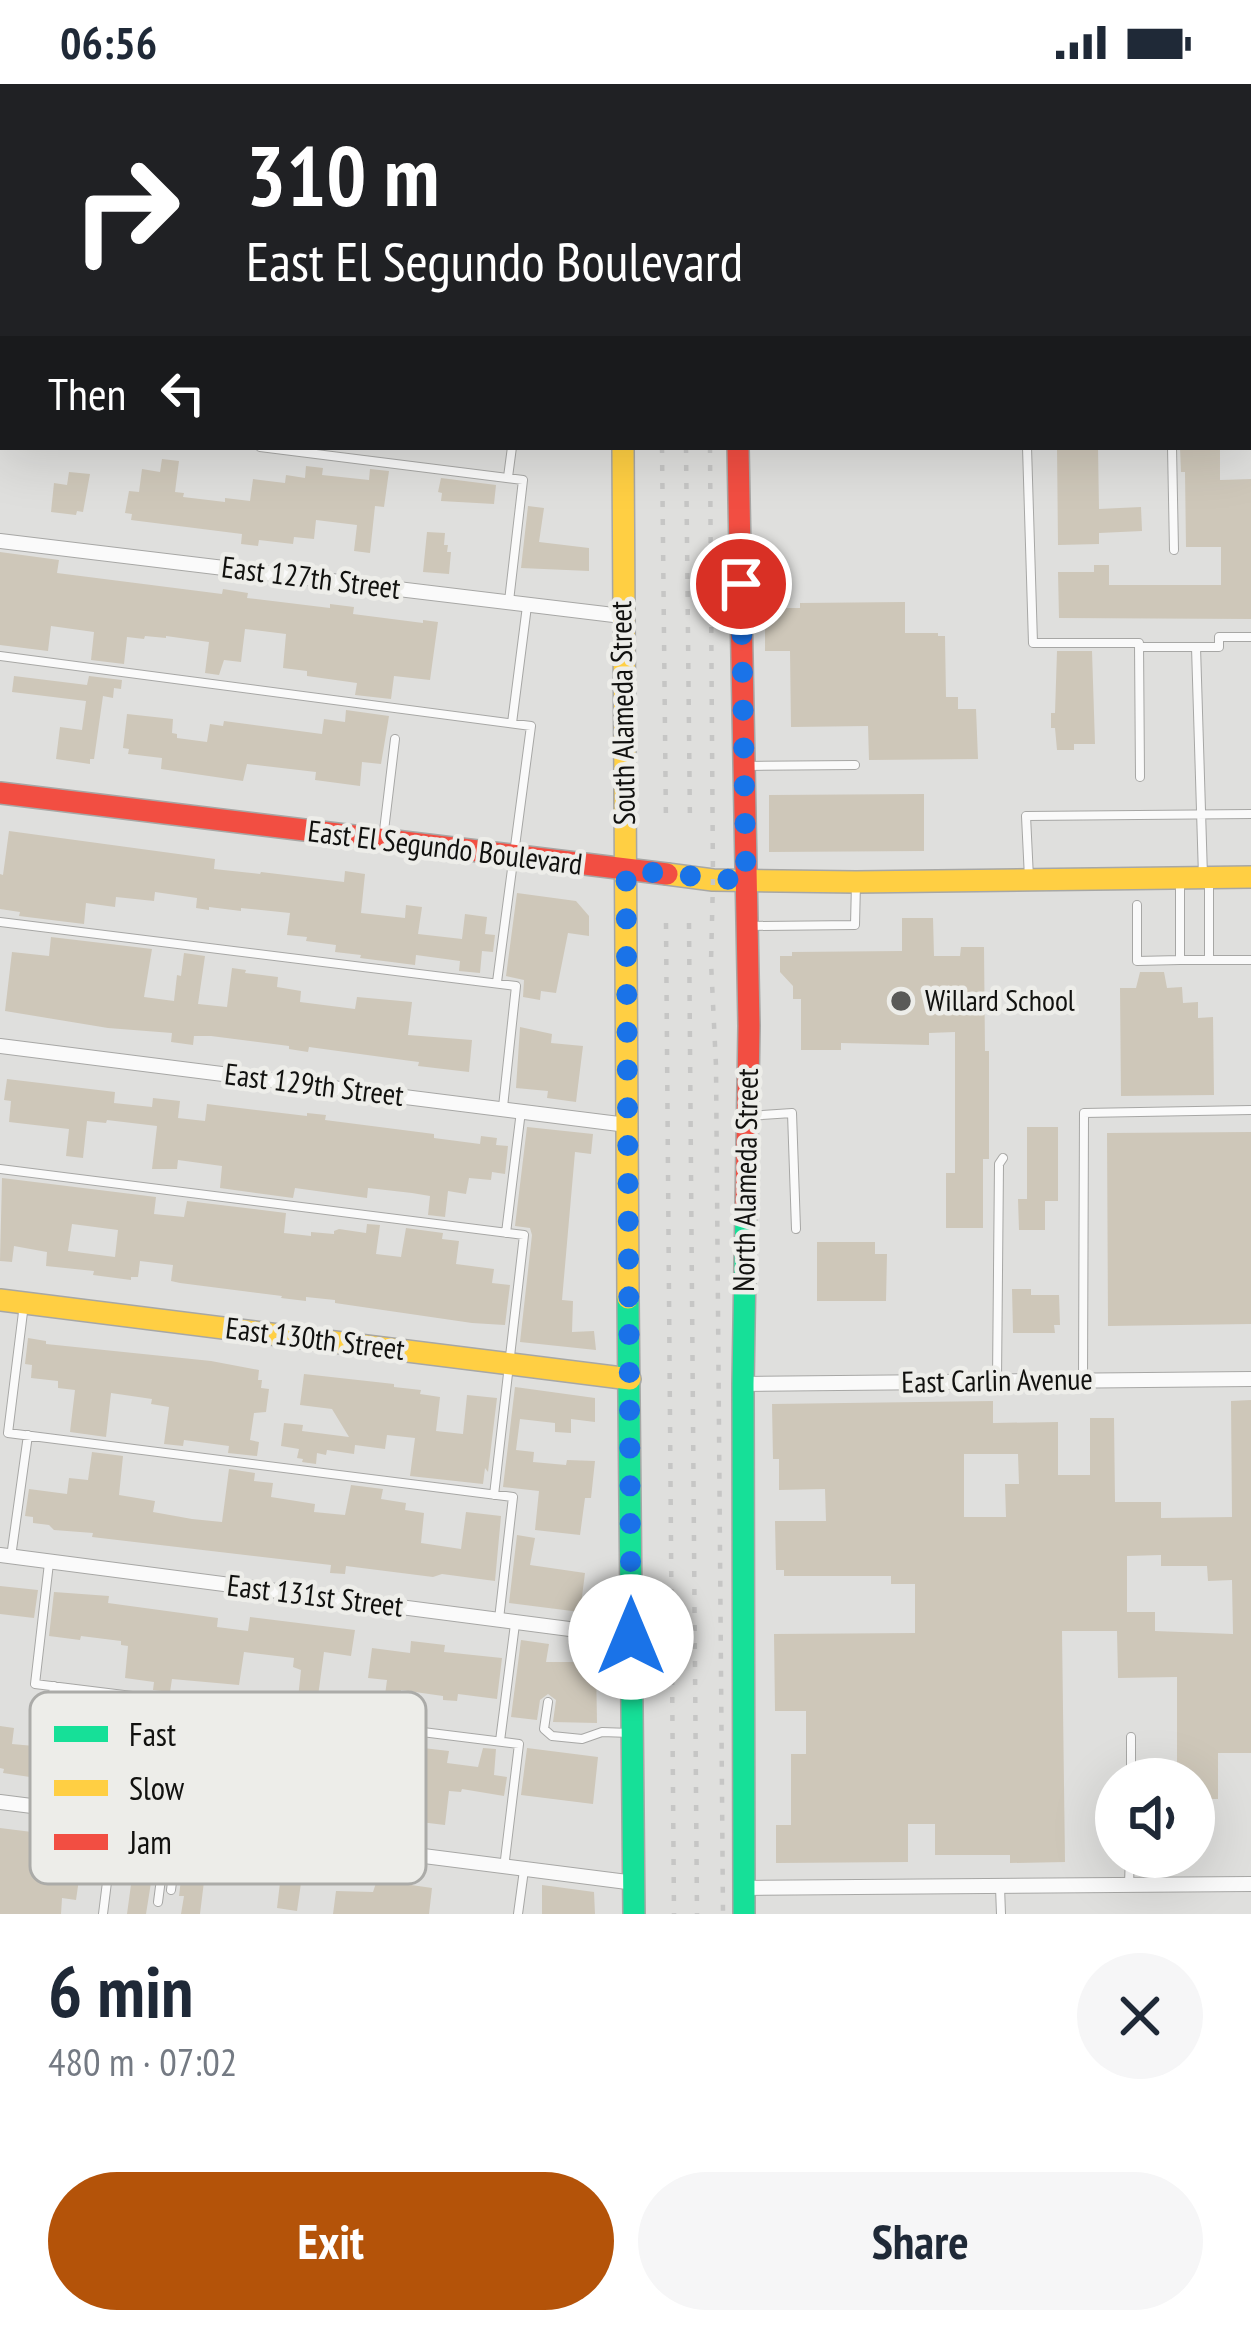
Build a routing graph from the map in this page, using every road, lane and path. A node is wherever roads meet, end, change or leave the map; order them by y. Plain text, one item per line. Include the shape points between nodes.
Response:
1 (285, 450) edge
2 (512, 450) edge
3 (623, 450) edge
4 (738, 450) edge
5 (1027, 450) edge
6 (1172, 450) edge
7 (508, 477) junction
8 (0, 541) edge
9 (1174, 550) dead end
10 (509, 601) junction
11 (527, 603) junction
12 (622, 616) junction
13 (1251, 637) edge
14 (1139, 647) junction
15 (1196, 647) junction
16 (0, 656) edge
17 (512, 723) junction
18 (394, 739) dead end
19 (746, 766) junction
20 (855, 766) dead end
21 (1140, 777) dead end
22 (0, 793) edge
23 (1199, 814) junction
24 (1251, 814) edge
25 (383, 840) junction
26 (514, 856) junction
27 (626, 870) junction
28 (1251, 877) edge
29 (1197, 878) junction
30 (1029, 880) junction
31 (746, 881) junction
32 (856, 882) junction
33 (1137, 905) dead end
34 (0, 922) edge
35 (747, 926) junction
36 (1209, 959) junction
37 (1180, 960) junction
38 (1251, 961) edge
39 (497, 982) junction
40 (0, 1046) edge
41 (503, 1108) junction
42 (1251, 1110) edge
43 (521, 1111) junction
44 (748, 1116) junction
45 (628, 1124) junction
46 (1003, 1158) dead end
47 (0, 1169) edge
48 (796, 1229) dead end
49 (506, 1233) junction
50 (0, 1300) edge
51 (24, 1303) junction
52 (511, 1364) junction
53 (630, 1379) junction
54 (1251, 1379) edge
55 (1083, 1380) junction
56 (997, 1382) junction
57 (742, 1384) junction
58 (28, 1436) junction
59 (494, 1495) junction
60 (6, 1556) edge
61 (49, 1561) junction
62 (507, 1620) junction
63 (631, 1637) junction
64 (54, 1686) junction
65 (53, 1692) edge
66 (102, 1692) edge
67 (548, 1702) dead end
68 (426, 1733) edge
69 (633, 1733) junction
70 (1131, 1737) dead end
71 (500, 1742) junction
72 (1131, 1758) edge
73 (0, 1802) edge
74 (30, 1805) edge
75 (426, 1858) edge
76 (504, 1868) junction
77 (524, 1870) junction
78 (1130, 1878) edge
79 (635, 1883) junction
80 (107, 1884) edge
81 (162, 1884) edge
82 (172, 1884) edge
83 (1251, 1884) edge
84 (1130, 1885) junction
85 (1000, 1886) junction
86 (744, 1888) junction
87 (172, 1890) dead end
88 (158, 1902) dead end
89 (103, 1914) edge
90 (518, 1914) edge
91 (634, 1914) edge
92 (744, 1914) edge
93 (1001, 1914) edge

1 - 7 lane
2 - 7 lane
3 - 12 street, South Alameda Street
4 - 19 street, North Alameda Street
5 - 14 lane via 1033,643
6 - 9 lane
7 - 10 lane via 523,480
8 - 10 street, East 127th Street
10 - 11 street, East 127th Street
11 - 12 street, East 127th Street
11 - 17 lane
12 - 27 street, South Alameda Street
13 - 15 lane
14 - 15 lane
14 - 21 lane
15 - 23 lane
16 - 17 lane
17 - 26 lane via 531,726
18 - 25 lane
19 - 20 lane
19 - 31 street, North Alameda Street
22 - 25 street, East El Segundo Boulevard
23 - 24 lane
23 - 29 lane
23 - 30 lane via 1026,816
25 - 26 street, East El Segundo Boulevard
26 - 27 street, East El Segundo Boulevard
26 - 39 lane
27 - 31 street, East El Segundo Boulevard
27 - 45 street, South Alameda Street
28 - 29 street, East El Segundo Boulevard
29 - 30 street, East El Segundo Boulevard
29 - 36 lane
29 - 37 lane
30 - 32 street, East El Segundo Boulevard
31 - 32 street, East El Segundo Boulevard
31 - 35 street, North Alameda Street
32 - 35 lane via 855,925
33 - 37 lane via 1137,961
34 - 39 lane
35 - 44 street, North Alameda Street
36 - 37 lane
36 - 38 lane
39 - 41 lane via 516,986
40 - 41 street, East 129th Street
41 - 43 street, East 129th Street
42 - 55 lane via 1084,1113
43 - 45 street, East 129th Street
43 - 49 lane
44 - 48 lane via 792,1113
44 - 57 street, North Alameda Street
45 - 53 street, South Alameda Street
46 - 56 lane
47 - 49 lane
49 - 52 lane via 524,1235
50 - 51 street, East 130th Street
51 - 52 street, East 130th Street
51 - 58 lane via 8,1433
52 - 53 street, East 130th Street
52 - 59 lane
53 - 63 street, South Alameda Street
54 - 55 street, East Carlin Avenue
55 - 56 street, East Carlin Avenue
56 - 57 street, East Carlin Avenue
57 - 86 street, North Alameda Street
58 - 59 lane
58 - 60 lane
59 - 62 lane via 513,1497
60 - 61 street, East 131st Street
61 - 62 street, East 131st Street
61 - 64 lane via 34,1684
62 - 63 street, East 131st Street
62 - 71 lane
63 - 69 street, South Alameda Street
64 - 65 lane
64 - 66 lane
67 - 69 lane via 544,1729 552,1736
68 - 71 lane
69 - 79 street, South Alameda Street
70 - 72 lane
71 - 76 lane via 519,1744
73 - 74 street
75 - 76 street
76 - 77 street
77 - 79 street
77 - 90 lane
78 - 84 lane
79 - 91 street, South Alameda Street
80 - 89 lane
81 - 88 lane
82 - 87 lane
83 - 84 street
84 - 85 street
85 - 86 street
85 - 93 lane
86 - 92 street, North Alameda Street

